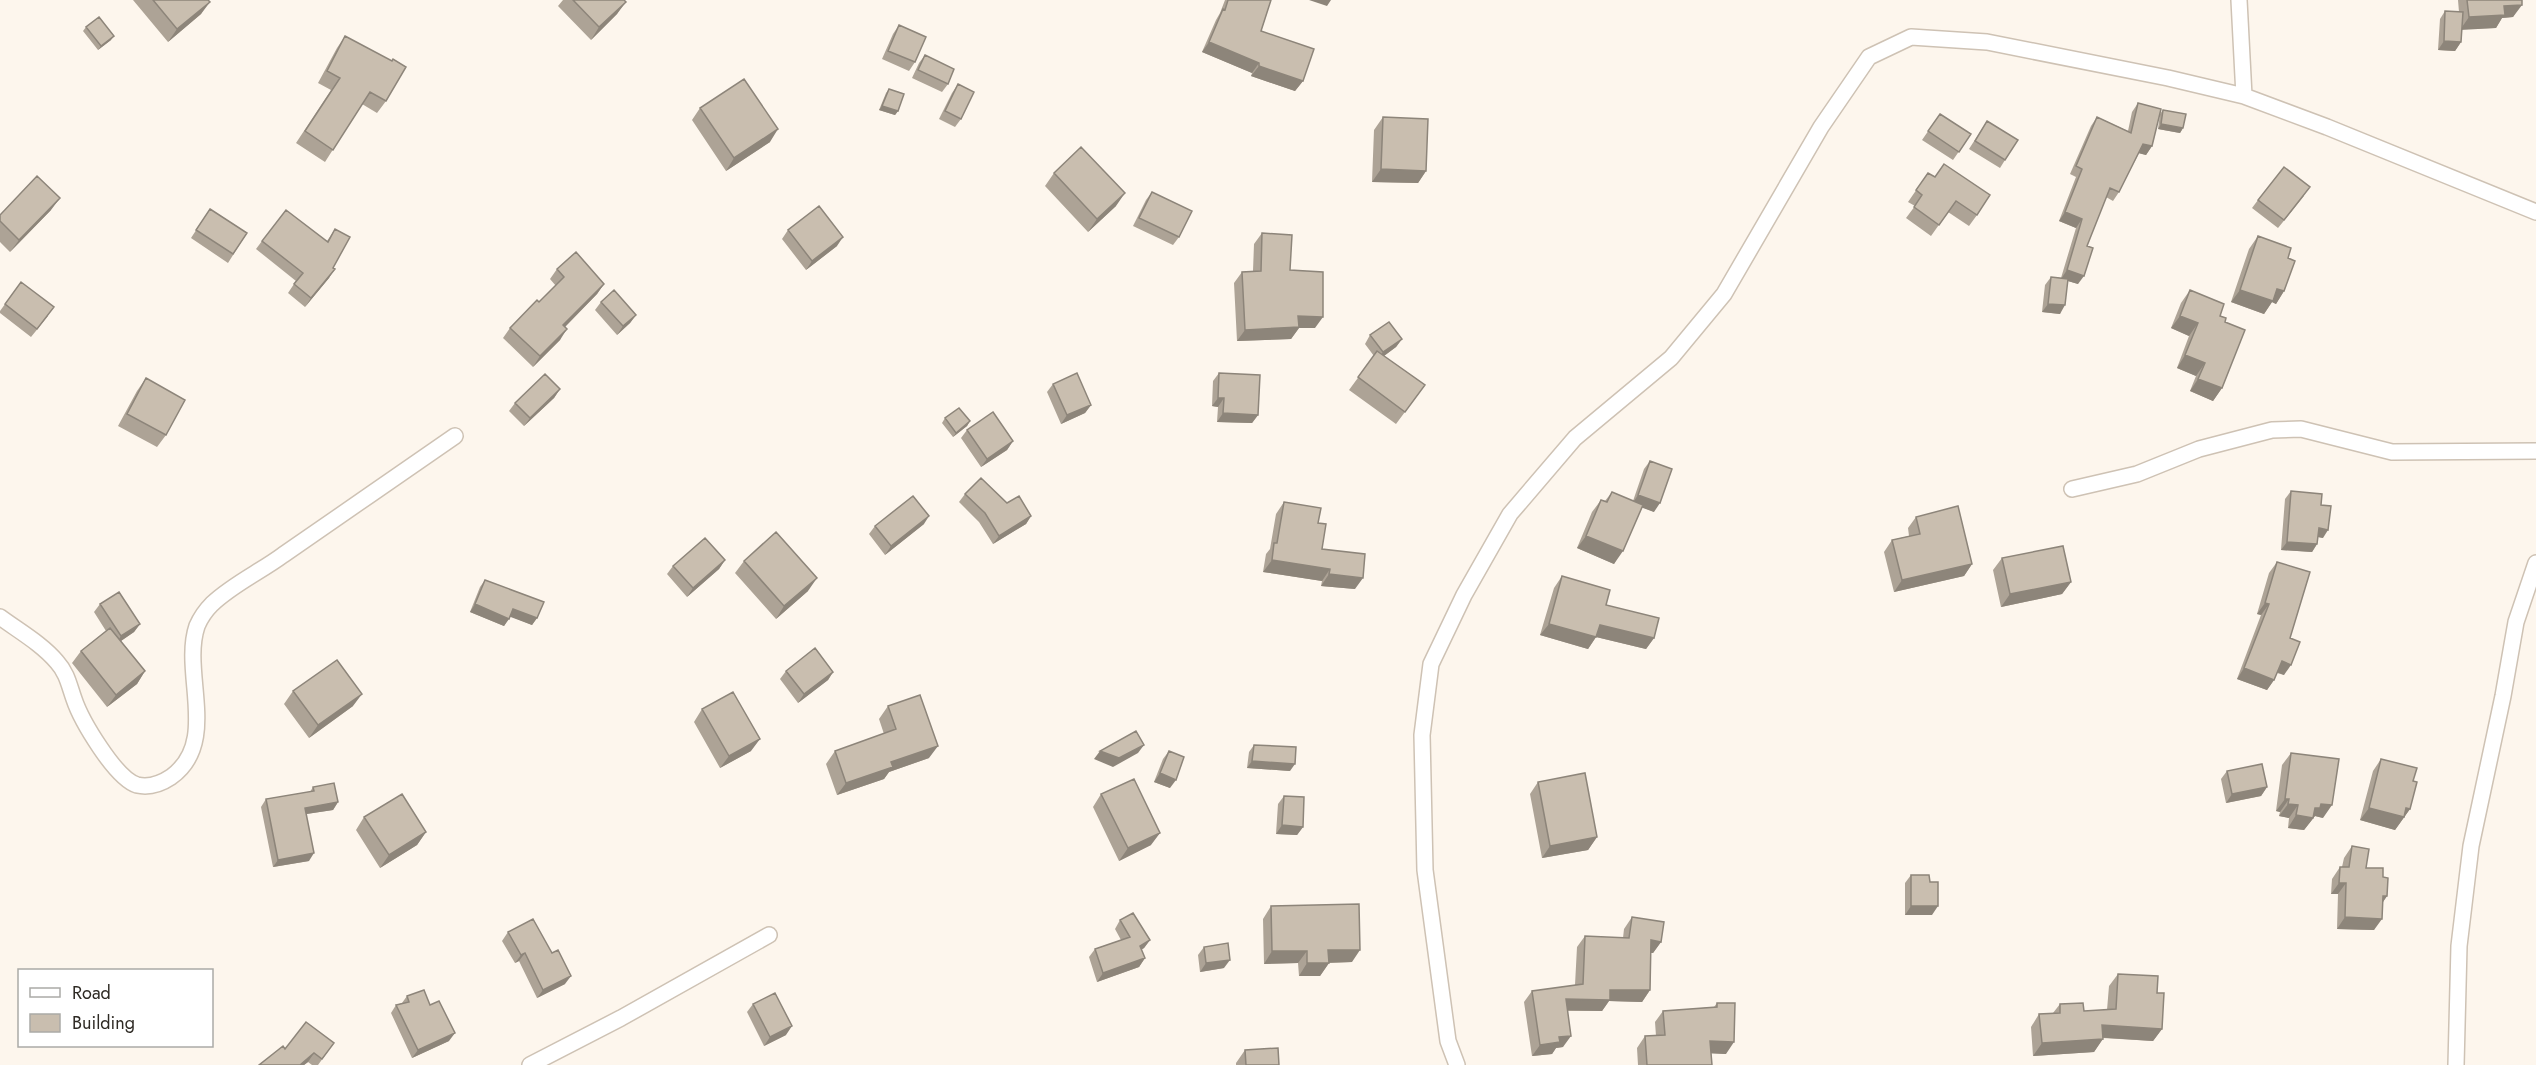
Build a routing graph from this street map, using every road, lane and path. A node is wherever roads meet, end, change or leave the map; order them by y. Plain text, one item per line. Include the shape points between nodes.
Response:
1 (2239, 0) edge
2 (2244, 96) junction
3 (2536, 212) edge
4 (455, 436) dead end
5 (2536, 451) edge
6 (2073, 489) dead end
7 (2536, 563) edge
8 (0, 617) edge
9 (769, 935) dead end
10 (530, 1065) edge
11 (1457, 1065) edge
12 (2456, 1065) edge

1 - 2 street
2 - 3 street
2 - 11 street via 1988,42 1911,37 1869,57 1821,128 1724,294 1671,358 1575,438 1510,514 1431,664 1422,735 1425,870 1448,1041
4 - 8 street via 210,606 198,626 193,650 198,720 191,751 180,770 161,784 136,785 121,773 91,733 68,677 57,661
5 - 6 street via 2392,452 2301,429 2272,430 2199,449 2137,474
7 - 12 street via 2516,622 2471,846 2459,946
9 - 10 street

